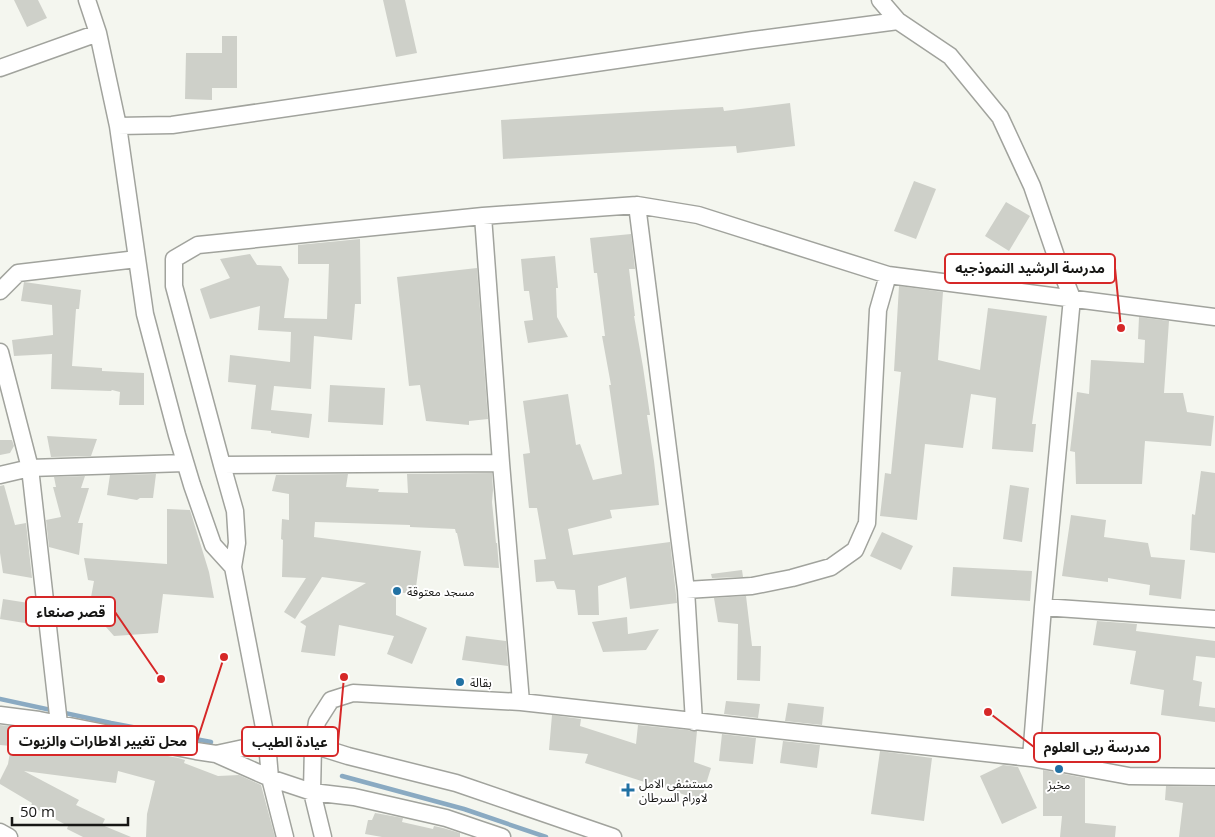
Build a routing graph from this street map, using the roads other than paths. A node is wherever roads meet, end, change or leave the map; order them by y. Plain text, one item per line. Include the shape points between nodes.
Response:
1 (87, 0) edge
2 (880, 0) edge
3 (898, 21) junction
4 (98, 32) junction
5 (0, 68) edge
6 (118, 126) junction
7 (637, 205) junction
8 (483, 216) junction
9 (137, 259) junction
10 (888, 275) junction
11 (0, 291) edge
12 (1072, 298) junction
13 (1215, 317) edge
14 (0, 352) edge
15 (185, 462) junction
16 (502, 463) junction
17 (222, 465) junction
18 (30, 468) junction
19 (0, 475) edge
20 (233, 567) junction
21 (686, 590) junction
22 (1043, 607) junction
23 (1215, 619) edge
24 (521, 702) junction
25 (0, 715) edge
26 (694, 722) junction
27 (59, 724) junction
28 (267, 743) junction
29 (313, 745) junction
30 (216, 754) junction
31 (1030, 758) junction
32 (1215, 777) edge
33 (270, 778) junction
34 (312, 792) junction
35 (0, 832) edge
36 (9, 837) edge
37 (285, 837) edge
38 (323, 837) edge
39 (502, 837) edge
40 (613, 837) edge

1 - 4 street
2 - 3 street
3 - 6 street via 172,125
3 - 12 street via 950,56 1000,118 1032,186
4 - 5 street
4 - 6 street
6 - 9 street
7 - 8 street
7 - 10 street via 698,215
7 - 21 street
8 - 16 street
8 - 17 street via 198,245 174,260 174,286
9 - 11 street via 18,273
9 - 15 street via 145,314
10 - 12 street
10 - 21 street via 878,310 867,522 856,550 831,567 792,578 752,586
12 - 13 street
12 - 22 street
14 - 18 street
15 - 18 street
15 - 20 street via 213,545
16 - 17 street
16 - 24 street
17 - 20 street via 235,511
18 - 19 street
18 - 27 street
20 - 28 street
21 - 26 street
22 - 23 street
22 - 31 street
24 - 26 street
24 - 29 street via 353,693 331,700 317,722
25 - 27 street
26 - 31 street
27 - 30 street
28 - 29 street
28 - 30 street
28 - 33 street
29 - 34 street
29 - 40 street via 456,783
30 - 33 street
31 - 32 street via 1129,776
33 - 34 street
33 - 37 street
34 - 38 street
34 - 39 street via 354,797 446,818
35 - 36 street

